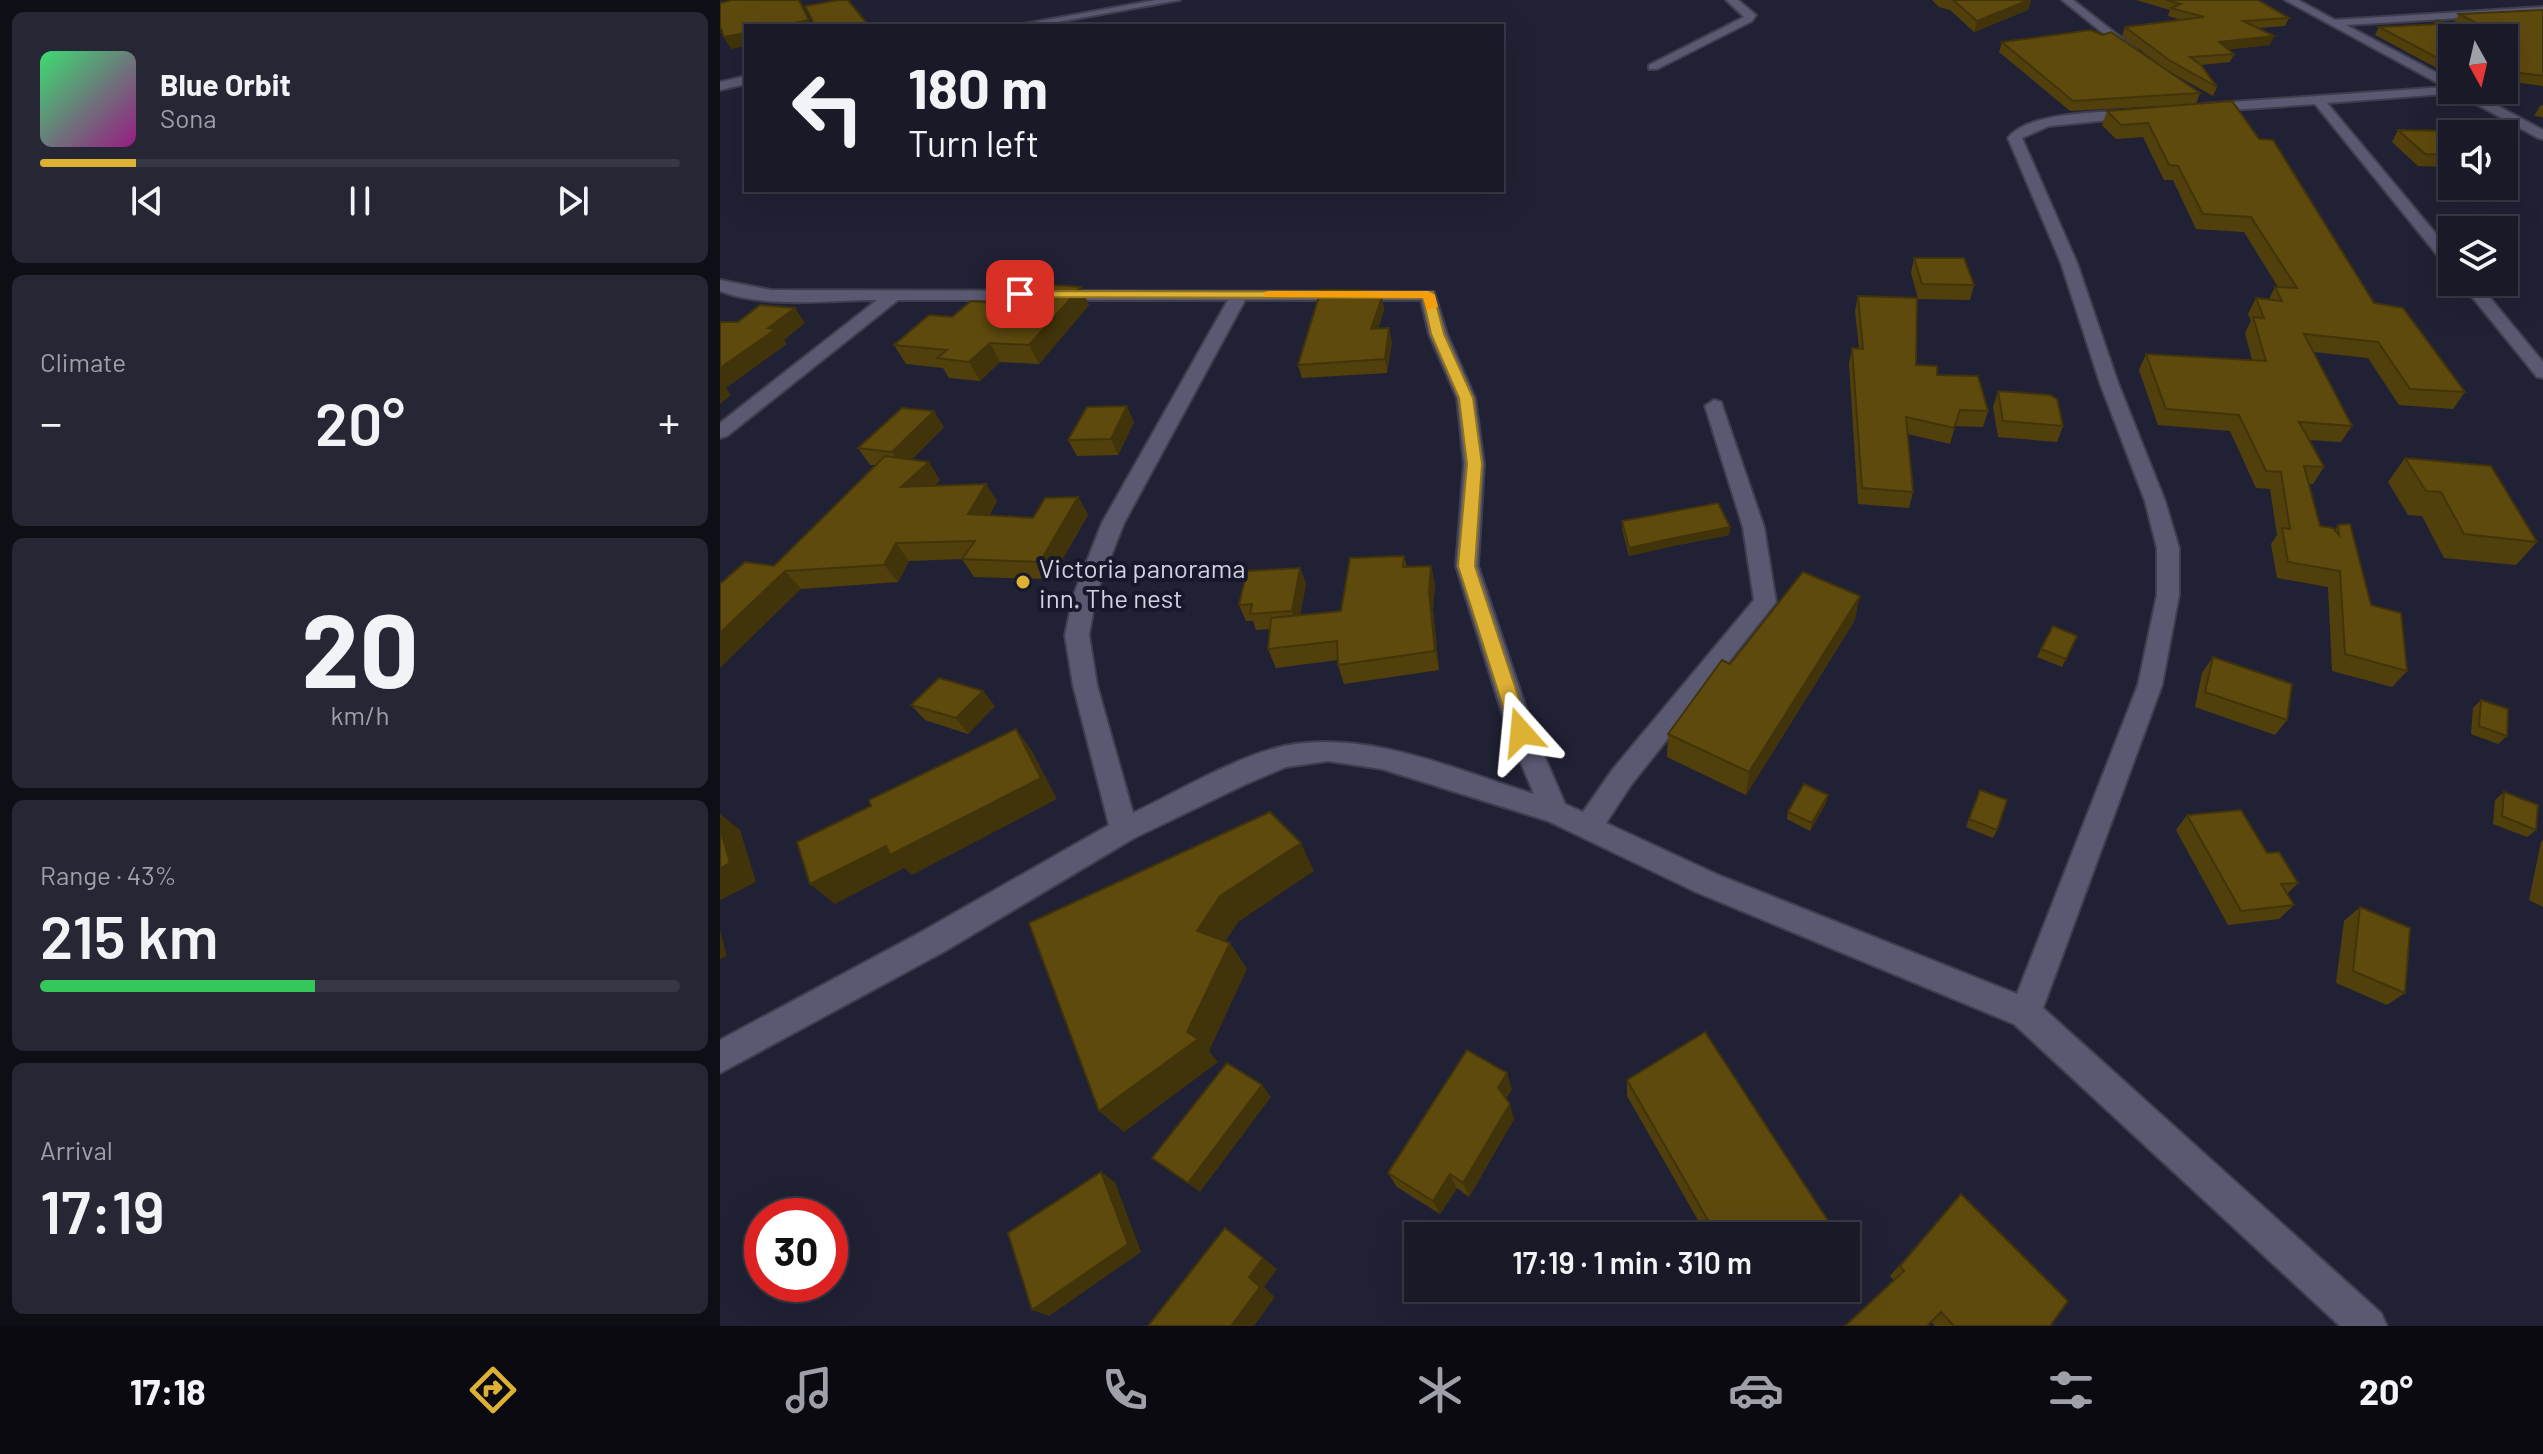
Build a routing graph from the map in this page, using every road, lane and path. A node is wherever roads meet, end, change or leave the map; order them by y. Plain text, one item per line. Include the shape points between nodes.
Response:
1 (1175, 0) edge
2 (1731, 0) edge
3 (2067, 0) edge
4 (2290, 0) edge
5 (1759, 1) edge
6 (1744, 10) junction
7 (2543, 10) edge
8 (2420, 15) junction
9 (2334, 23) junction
10 (1029, 24) edge
11 (2442, 24) edge
12 (2147, 63) edge
13 (1653, 67) dead end
14 (2438, 79) edge
15 (744, 80) edge
16 (720, 86) edge
17 (2438, 91) edge
18 (2319, 101) junction
19 (2194, 104) edge
20 (2484, 104) edge
21 (2158, 112) edge
22 (2543, 135) edge
23 (2438, 246) edge
24 (720, 285) edge
25 (894, 295) junction
26 (1239, 295) junction
27 (2480, 296) edge
28 (2543, 373) edge
29 (1714, 406) dead end
30 (720, 432) edge
31 (1555, 812) junction
32 (1588, 827) junction
33 (1124, 830) junction
34 (2025, 1013) junction
35 (720, 1057) edge
36 (2368, 1326) edge

1 - 10 street
2 - 6 street
3 - 12 street
4 - 9 street
5 - 6 street
6 - 13 street via 1751,15 1748,19
7 - 8 street
8 - 9 street
8 - 11 street
9 - 14 street
15 - 16 street
17 - 18 street
18 - 19 street
18 - 23 street
20 - 22 street
21 - 34 street via 2048,122 2020,131 2015,138 2069,263 2168,548 2168,595 2150,685
24 - 25 street via 771,295
25 - 26 street
25 - 30 street
26 - 31 street via 1428,295 1438,334 1466,398 1474,464 1467,566 1521,732
26 - 33 street via 1113,523 1082,608 1077,635 1085,685
27 - 28 street
29 - 32 street via 1757,537 1765,602 1622,777
31 - 32 street
31 - 33 street via 1382,758 1328,751 1283,757
32 - 34 street via 1706,883
33 - 35 street
34 - 36 street

